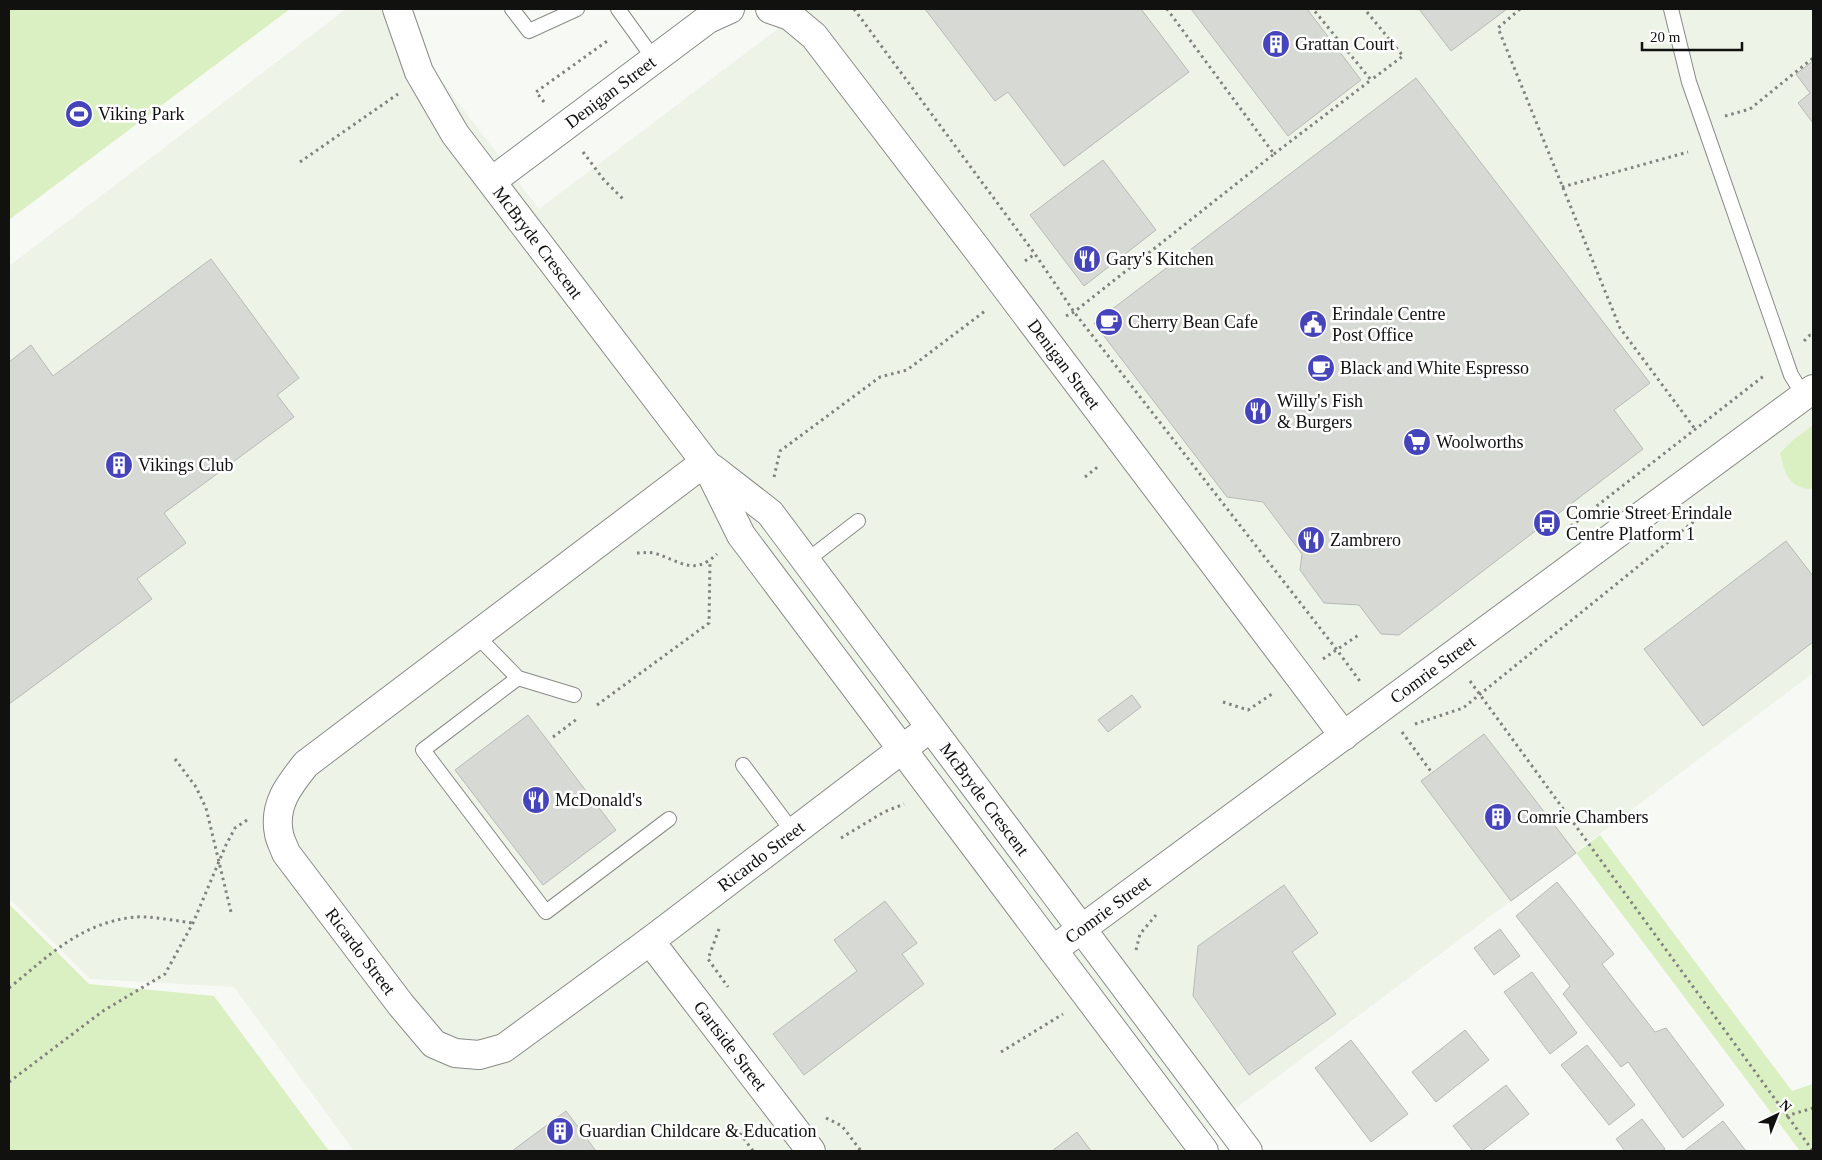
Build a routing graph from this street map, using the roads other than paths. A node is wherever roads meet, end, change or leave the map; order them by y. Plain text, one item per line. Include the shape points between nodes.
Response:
1 (397, 9) edge
2 (512, 9) edge
3 (577, 9) edge
4 (618, 9) edge
5 (730, 9) edge
6 (770, 9) edge
7 (1671, 9) edge
8 (557, 13) edge
9 (654, 59) junction
10 (492, 181) junction
11 (1808, 393) edge
12 (705, 462) junction
13 (858, 522) dead end
14 (806, 562) junction
15 (476, 635) junction
16 (518, 678) junction
17 (574, 695) dead end
18 (930, 728) junction
19 (1344, 736) junction
20 (902, 750) junction
21 (743, 765) dead end
22 (669, 819) dead end
23 (794, 832) junction
24 (1081, 929) junction
25 (650, 941) junction
26 (1053, 950) junction
27 (811, 1151) edge
28 (1204, 1151) edge
29 (1248, 1151) edge

1 - 10 street, McBryde Crescent via 419,72 455,134
2 - 8 lane via 529,31
3 - 8 lane
4 - 9 lane
5 - 9 street, Denigan Street via 708,19
6 - 19 street, Denigan Street via 790,16 814,36
7 - 11 lane via 1690,82 1784,358 1791,375
9 - 10 street, Denigan Street
10 - 12 street, McBryde Crescent
11 - 19 street, Comrie Street
12 - 14 street, McBryde Crescent via 770,513
12 - 15 street, Ricardo Street
12 - 20 street, McBryde Crescent via 741,535
13 - 14 lane
14 - 18 street, McBryde Crescent
15 - 16 lane
15 - 25 street, Ricardo Street via 306,764 285,791 278,813 279,834 286,853 401,1005 434,1044 455,1053 479,1054 504,1048
16 - 17 lane
16 - 22 lane via 423,750 546,912
18 - 20 street, Ricardo Street
18 - 24 street, McBryde Crescent
19 - 24 street, Comrie Street
20 - 23 street, Ricardo Street
20 - 26 street, McBryde Crescent
21 - 23 lane
23 - 25 street, Ricardo Street
24 - 26 street, Comrie Street
24 - 29 street, McBryde Crescent
25 - 27 street, Gartside Street
26 - 28 street, McBryde Crescent

